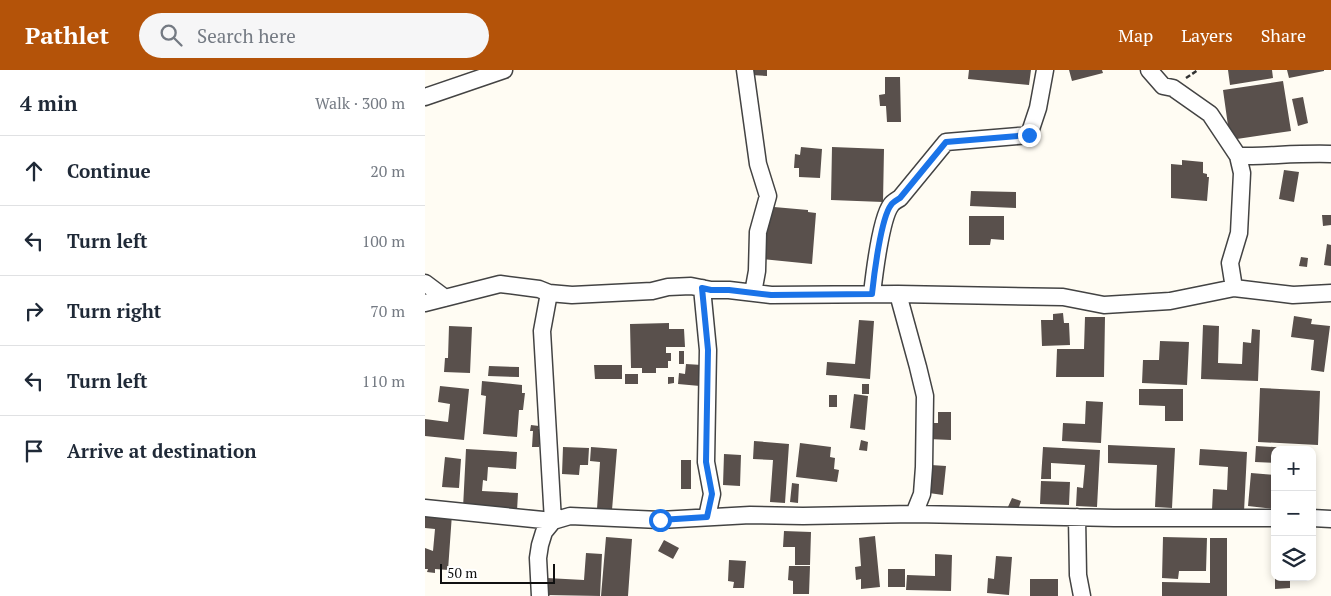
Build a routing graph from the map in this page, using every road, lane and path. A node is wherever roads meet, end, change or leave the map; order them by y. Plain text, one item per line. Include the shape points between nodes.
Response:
1 (504, 70) edge
2 (745, 70) edge
3 (1045, 70) edge
4 (1149, 70) edge
5 (425, 97) edge
6 (1331, 154) edge
7 (1238, 156) junction
8 (425, 283) edge
9 (702, 288) junction
10 (1234, 288) junction
11 (753, 293) junction
12 (1331, 293) edge
13 (549, 294) junction
14 (872, 294) junction
15 (898, 294) junction
16 (445, 298) junction
17 (425, 303) edge
18 (425, 508) edge
19 (914, 514) junction
20 (707, 517) junction
21 (1077, 517) junction
22 (1271, 518) edge
23 (1316, 518) edge
24 (1331, 519) edge
25 (553, 521) junction
26 (539, 596) edge
27 (1082, 596) edge

1 - 5 street
2 - 11 street via 758,164 768,196 758,232
3 - 14 street via 1029,135 946,142 900,198 891,204 884,220
4 - 7 street via 1163,86 1173,88 1210,114
6 - 7 street
7 - 10 street via 1242,173 1239,233 1230,264
8 - 16 street
9 - 11 street
9 - 13 street
9 - 20 street via 708,350 706,462 712,494
10 - 12 street via 1293,295
10 - 15 street via 1170,301 1104,305 1063,297
11 - 14 street
13 - 16 street via 539,289 500,284
13 - 25 street via 543,331
14 - 15 street
15 - 19 street via 925,396 922,494
16 - 17 street
18 - 25 street
19 - 20 street
19 - 21 street
20 - 25 street via 660,520 570,516
21 - 22 street
21 - 27 street via 1078,575
23 - 24 street
25 - 26 street via 544,532 540,545

